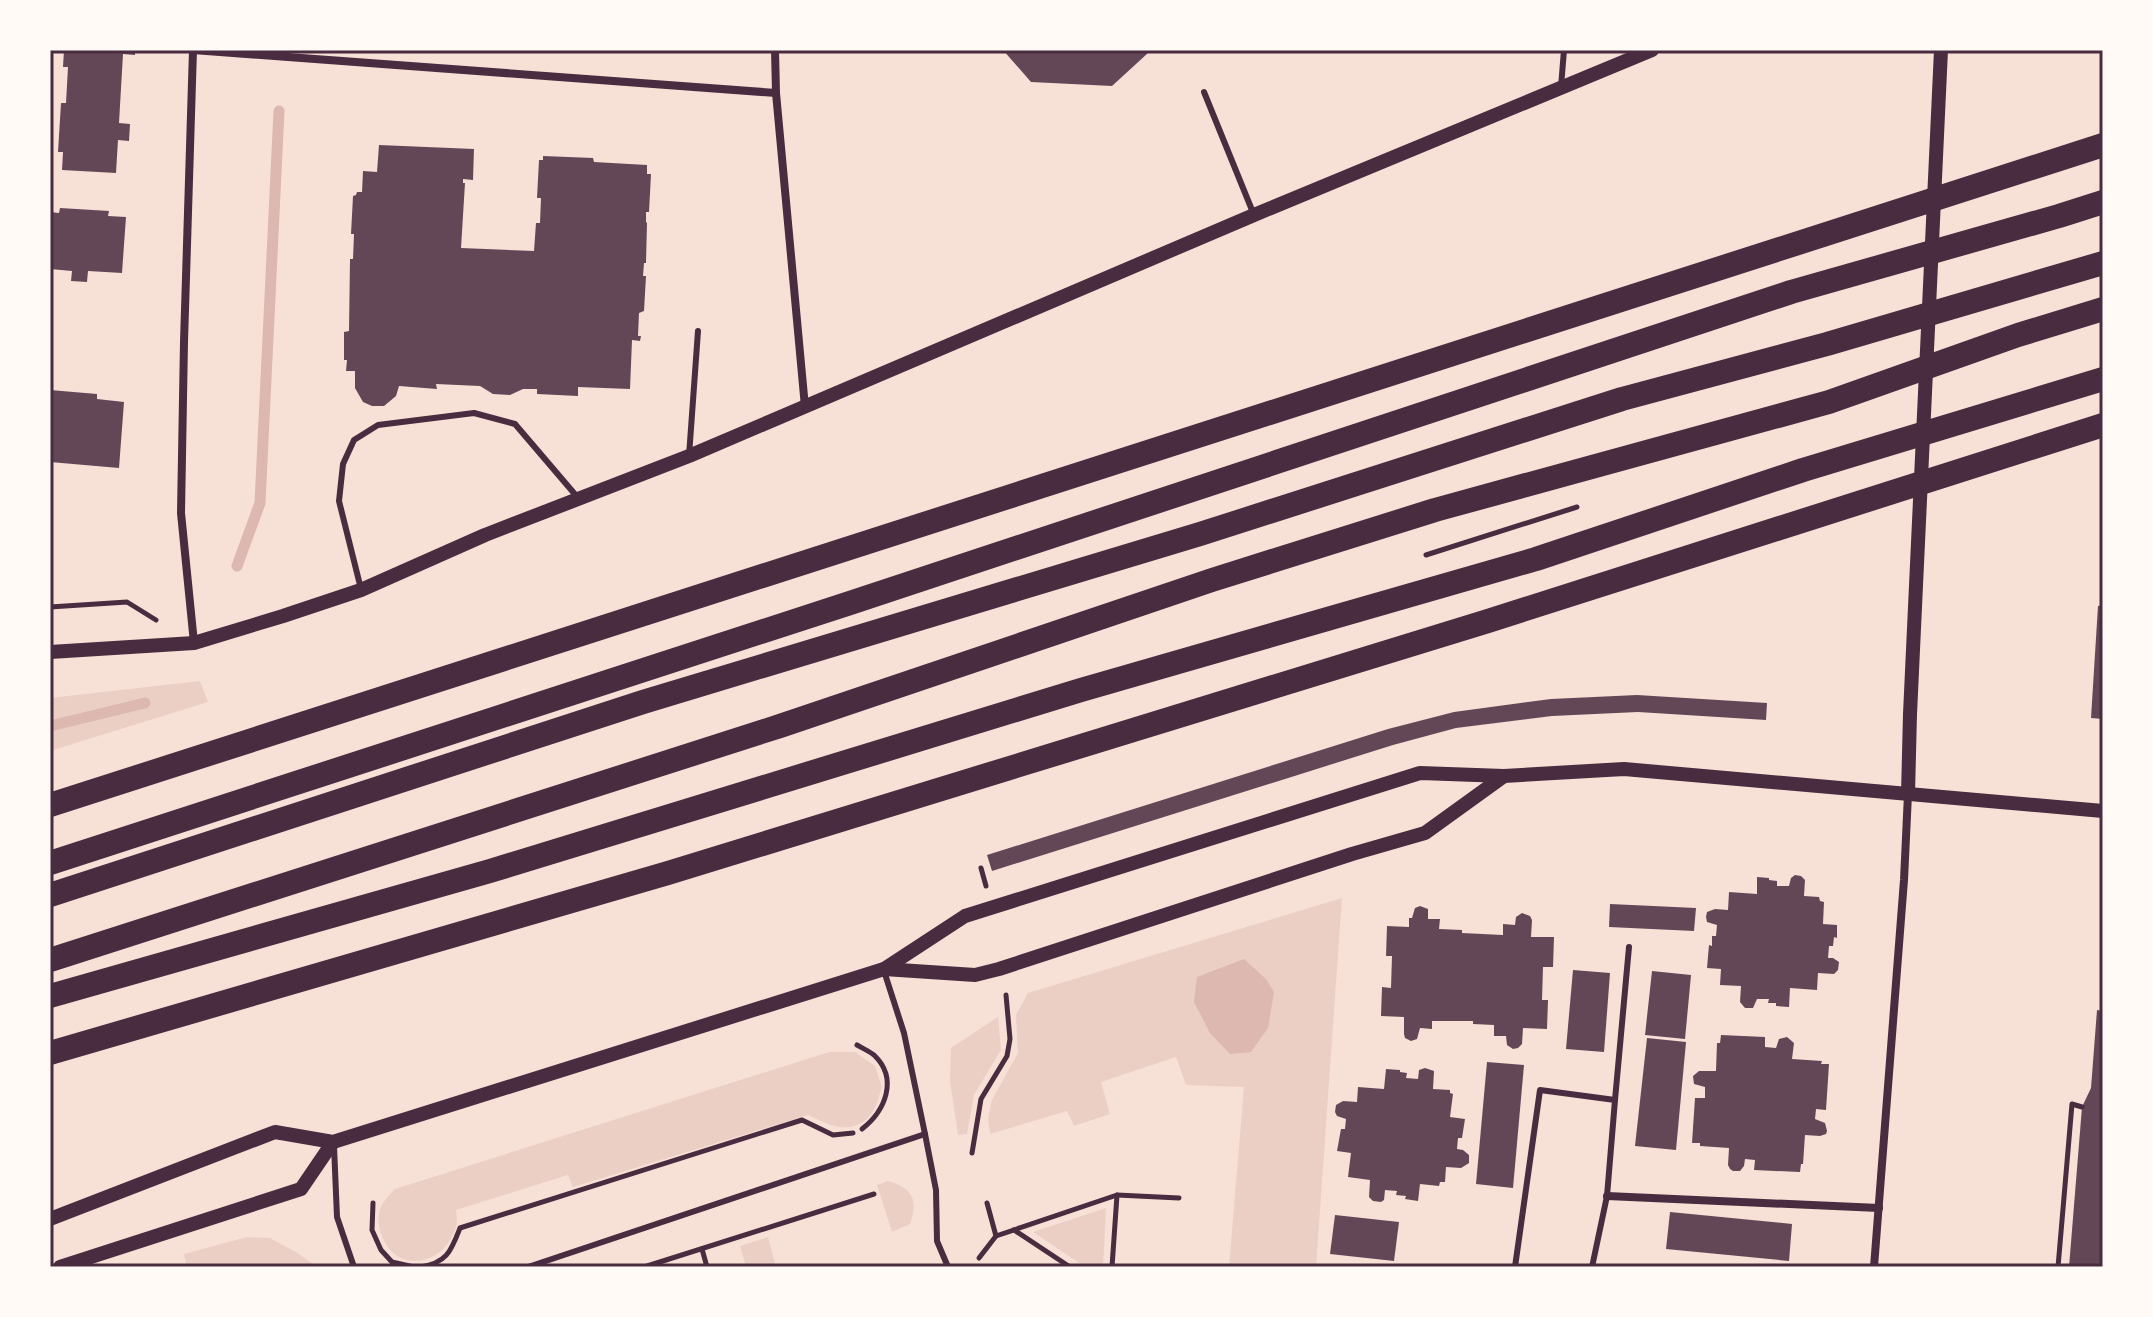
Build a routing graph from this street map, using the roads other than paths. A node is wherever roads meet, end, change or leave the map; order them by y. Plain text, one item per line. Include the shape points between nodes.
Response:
1 (193, 50) edge
2 (775, 50) edge
3 (1564, 50) edge
4 (1652, 50) edge
5 (1941, 50) edge
6 (1561, 87) junction
7 (1204, 92) dead end
8 (776, 93) junction
9 (2103, 145) edge
10 (2103, 202) edge
11 (1254, 215) junction
12 (2103, 263) edge
13 (2103, 309) edge
14 (1929, 315) junction
15 (698, 331) dead end
16 (1926, 368) junction
17 (2103, 379) edge
18 (805, 407) junction
19 (2103, 425) edge
20 (689, 456) junction
21 (579, 499) junction
22 (361, 590) junction
23 (194, 643) junction
24 (50, 652) edge
25 (1504, 776) junction
26 (1908, 794) junction
27 (50, 805) edge
28 (2103, 811) edge
29 (50, 863) edge
30 (50, 895) edge
31 (1629, 947) dead end
32 (50, 960) edge
33 (884, 969) junction
34 (50, 996) edge
35 (50, 1053) edge
36 (1615, 1100) junction
37 (925, 1134) junction
38 (333, 1142) junction
39 (1607, 1196) junction
40 (1879, 1208) junction
41 (50, 1219) edge
42 (60, 1267) edge
43 (354, 1267) edge
44 (528, 1267) edge
45 (948, 1267) edge
46 (1515, 1267) edge
47 (1592, 1267) edge
48 (1874, 1267) edge

1 - 8 street
1 - 23 street via 181,513
2 - 8 street
3 - 6 lane
4 - 6 street
5 - 14 street
6 - 11 street
7 - 11 lane
8 - 18 street
9 - 27 highway
10 - 29 highway via 1791,292
11 - 18 street
12 - 14 highway
13 - 16 highway
14 - 16 street
14 - 30 highway via 1622,399 1200,534 643,702
15 - 20 lane
16 - 26 street
16 - 32 highway via 1829,402 1435,510 1212,580 780,726
17 - 34 highway via 1803,470 1536,559 1081,690 490,871
18 - 20 street
19 - 35 highway via 699,864
20 - 21 street
21 - 22 street
21 - 22 lane via 515,424 474,413 378,425 354,440 343,464 339,501
22 - 23 street
23 - 24 street
25 - 26 street via 1624,769
25 - 33 street via 1420,773 965,916
25 - 33 street via 1425,833 999,969 975,975
26 - 28 street
26 - 40 street
31 - 36 lane
33 - 37 lane
33 - 38 street
36 - 39 lane
36 - 46 lane via 1540,1090
37 - 44 lane
37 - 45 lane via 936,1190 937,1241
38 - 41 street via 275,1132
38 - 42 street via 301,1189
38 - 43 lane via 337,1217
39 - 40 street
39 - 47 lane
40 - 48 street

